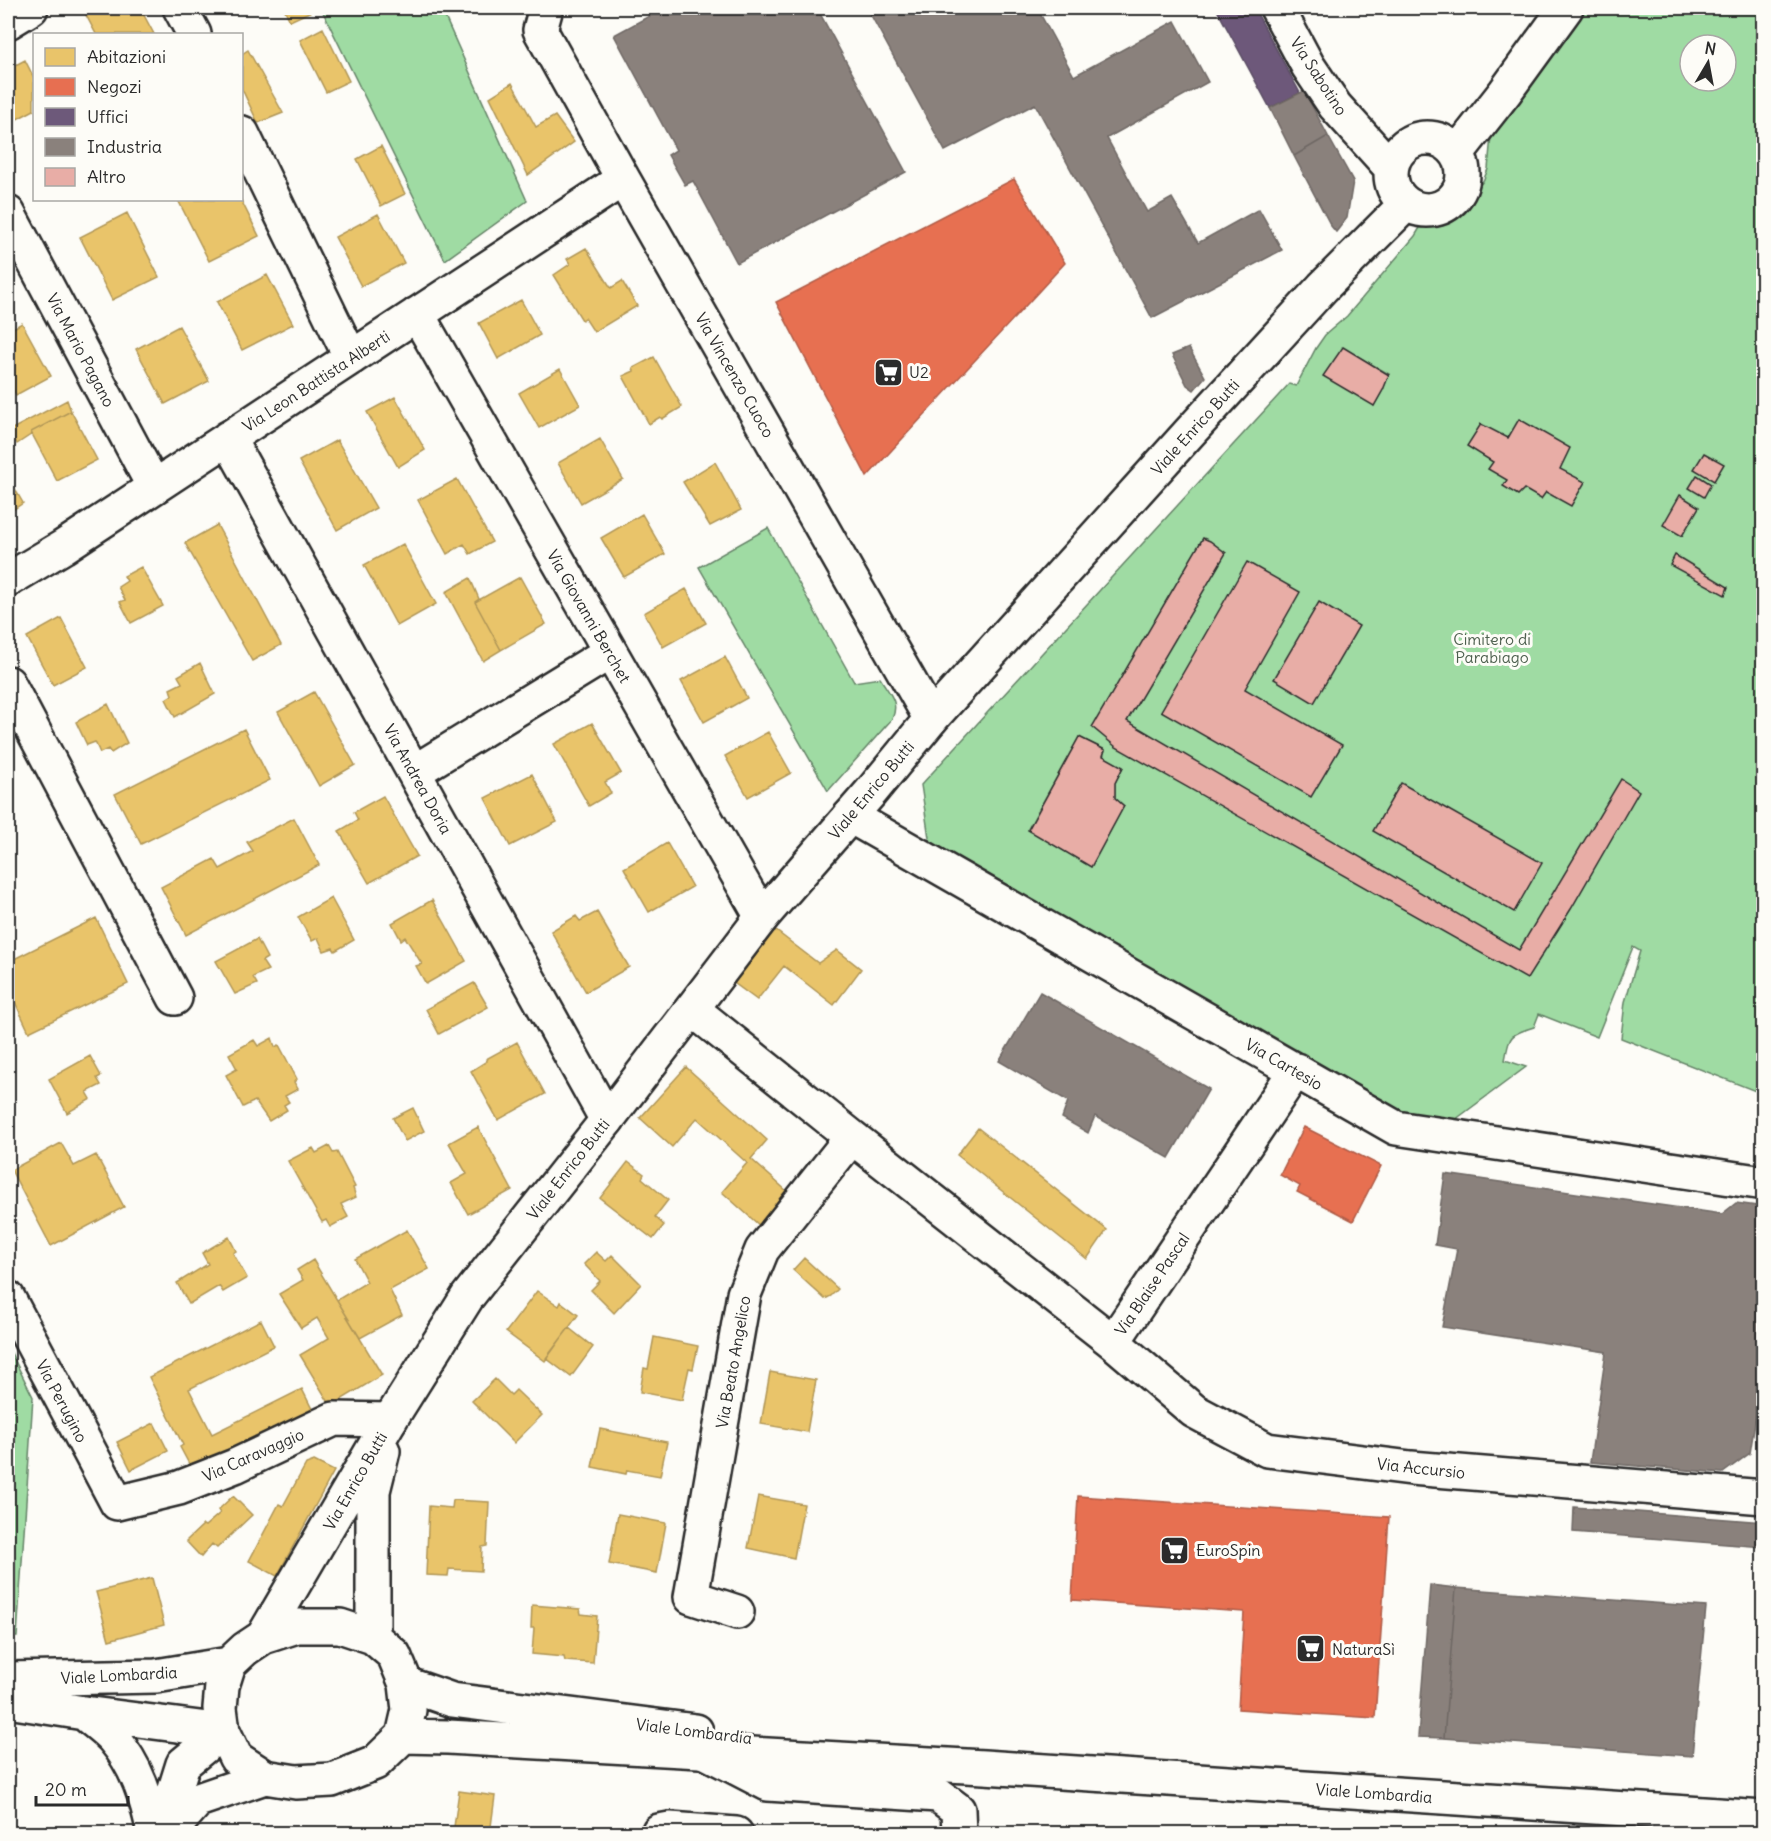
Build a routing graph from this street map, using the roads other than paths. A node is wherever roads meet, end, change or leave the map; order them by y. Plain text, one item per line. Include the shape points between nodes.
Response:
1 (31, 8) edge
2 (180, 8) edge
3 (1277, 8) edge
4 (1566, 8) edge
5 (543, 19) edge
6 (8, 22) edge
7 (193, 33) edge
8 (243, 135) edge
9 (1456, 153) junction
10 (1390, 168) junction
11 (623, 179) junction
12 (1406, 204) junction
13 (8, 213) edge
14 (417, 314) junction
15 (351, 358) junction
16 (228, 438) junction
17 (154, 487) junction
18 (8, 580) edge
19 (610, 652) junction
20 (8, 683) edge
21 (931, 719) junction
22 (414, 772) junction
23 (850, 816) junction
24 (762, 916) junction
25 (175, 998) dead end
26 (692, 1009) junction
27 (1296, 1070) junction
28 (607, 1120) junction
29 (852, 1137) junction
30 (1764, 1183) edge
31 (8, 1298) edge
32 (1113, 1342) junction
33 (390, 1420) junction
34 (1764, 1497) edge
35 (117, 1503) joint
36 (737, 1612) dead end
37 (263, 1637) junction
38 (373, 1637) junction
39 (229, 1664) junction
40 (8, 1679) edge
41 (406, 1684) junction
42 (8, 1701) edge
43 (84, 1713) junction
44 (223, 1731) junction
45 (403, 1736) junction
46 (706, 1752) junction
47 (984, 1767) junction
48 (265, 1777) junction
49 (1764, 1818) edge
50 (154, 1833) edge
51 (161, 1833) edge
52 (168, 1833) edge
53 (658, 1833) edge
54 (736, 1833) edge
55 (959, 1833) edge

1 - 6 street
2 - 7 street
3 - 10 street, Via Sabotino via 1335,106
4 - 9 street
5 - 11 street, Via Vincenzo Cuoco
8 - 15 street
9 - 10 street via 1448,144 1420,138 1406,144
9 - 12 street via 1463,180 1457,195 1433,210
10 - 12 street via 1397,195
11 - 14 street, Via Leon Battista Alberti
11 - 21 street, Via Vincenzo Cuoco
12 - 21 street, Viale Enrico Butti via 1323,287
13 - 17 street, Via Mario Pagano
14 - 15 street, Via Leon Battista Alberti
14 - 19 street, Via Giovanni Berchet
15 - 16 street, Via Leon Battista Alberti
16 - 17 street, Via Leon Battista Alberti
16 - 22 street, Via Andrea Doria
17 - 18 street, Via Leon Battista Alberti
19 - 22 street
19 - 24 street, Via Giovanni Berchet
20 - 25 street
21 - 23 street, Viale Enrico Butti
22 - 28 street, Via Andrea Doria
23 - 24 street, Viale Enrico Butti
23 - 27 street, Via Cartesio
24 - 26 street, Viale Enrico Butti
26 - 28 street, Viale Enrico Butti
26 - 29 street
27 - 30 street, Via Cartesio via 1396,1128
27 - 32 street, Via Blaise Pascal
28 - 33 street, Viale Enrico Butti via 468,1296
29 - 32 street, Via Blaise Pascal
29 - 36 street, Via Beato Angelico via 762,1250 744,1294 691,1597
31 - 35 street, Via Perugino
32 - 34 street, Via Accursio via 1194,1411 1267,1450 1411,1468
33 - 35 street, Via Caravaggio via 334,1419 179,1488
33 - 37 street, Via Enrico Butti
33 - 38 street, Via Enrico Butti via 373,1491
37 - 38 street via 297,1626 340,1626
37 - 39 street
38 - 41 street via 394,1655
39 - 40 street, Viale Lombardia via 156,1676
39 - 44 street via 220,1708
41 - 45 street via 409,1710
41 - 47 street, Viale Lombardia via 452,1700
42 - 43 street, Viale Lombardia
43 - 44 street, Viale Lombardia
43 - 50 street via 112,1736 135,1768
44 - 48 street via 236,1758
44 - 51 street via 183,1764
45 - 46 street, Viale Lombardia
45 - 48 street via 375,1763 332,1780 297,1782
46 - 47 street, Viale Lombardia
46 - 55 street via 768,1784 938,1795 958,1810
47 - 49 street, Viale Lombardia
48 - 52 street via 198,1800
53 - 54 street via 670,1829

